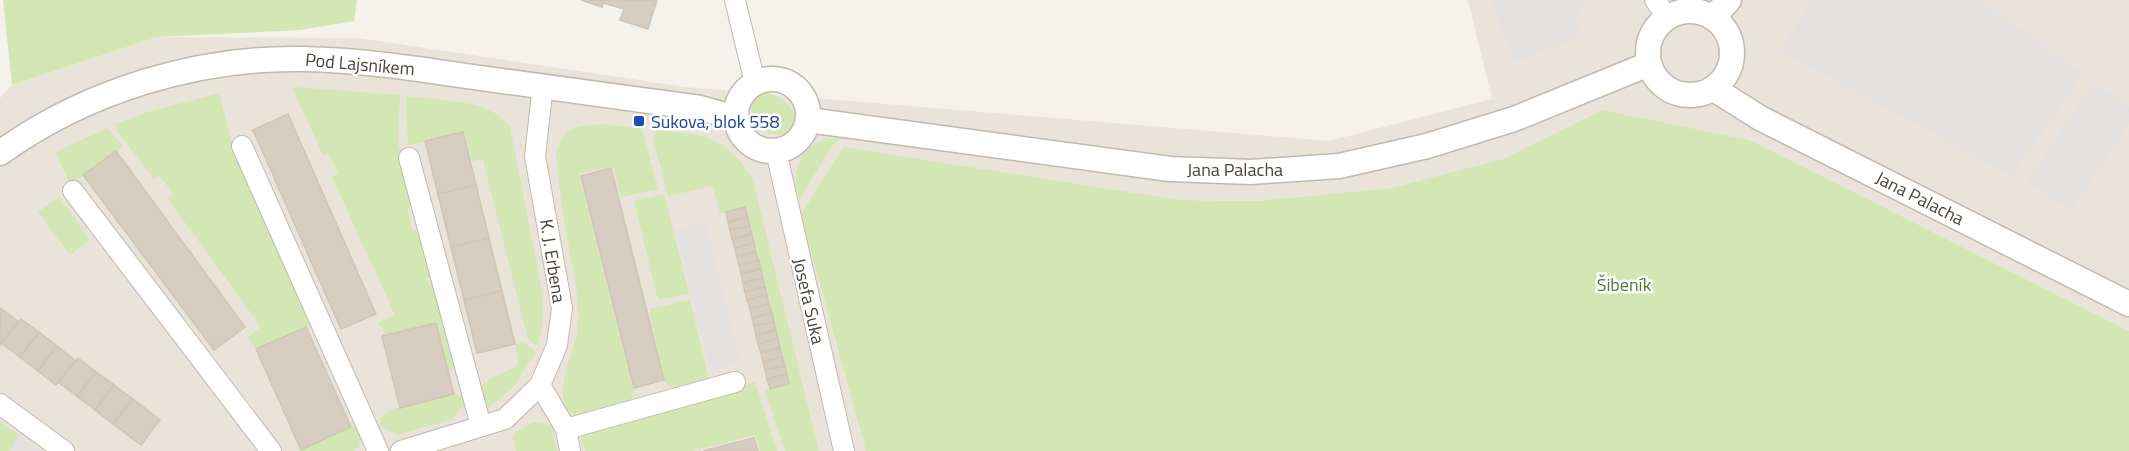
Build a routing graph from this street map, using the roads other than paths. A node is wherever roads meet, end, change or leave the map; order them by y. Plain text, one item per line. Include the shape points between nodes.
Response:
1 (735, 0) edge
2 (1661, 8) edge
3 (1721, 9) edge
4 (1649, 64) junction
5 (755, 83) junction
6 (543, 85) junction
7 (1714, 89) junction
8 (736, 118) junction
9 (808, 120) junction
10 (242, 146) dead end
11 (776, 151) junction
12 (0, 153) edge
13 (410, 158) dead end
14 (73, 191) dead end
15 (2129, 304) edge
16 (735, 382) dead end
17 (540, 385) junction
18 (0, 404) edge
19 (481, 426) junction
20 (566, 429) junction
21 (64, 451) edge
22 (271, 451) edge
23 (378, 451) edge
24 (401, 451) edge
25 (570, 451) edge
26 (844, 451) edge

1 - 5 street
2 - 3 street
2 - 4 street via 1650,37
3 - 7 street via 1733,53 1731,67
4 - 7 street via 1654,76 1675,93 1688,96
4 - 9 street, Jana Palacha via 1514,119 1427,146 1339,166 1251,172 1170,169
5 - 8 street via 742,94
5 - 9 street via 767,79 789,83 804,98
6 - 8 street, Pod Lajsníkem via 700,108
6 - 12 street, Pod Lajsníkem via 342,61 261,60 224,64 143,82 102,97 68,112
6 - 17 street, K. J. Erbena via 535,156 562,308 558,345
7 - 15 street, Jana Palacha via 1760,118
8 - 11 street via 745,139 765,151
9 - 11 street via 798,141
10 - 23 street
11 - 26 street, Josefa Suka
13 - 19 street
14 - 22 street
16 - 20 street
17 - 19 street, K. J. Erbena via 505,419
17 - 20 street
18 - 21 street
19 - 24 street, K. J. Erbena
20 - 25 street

